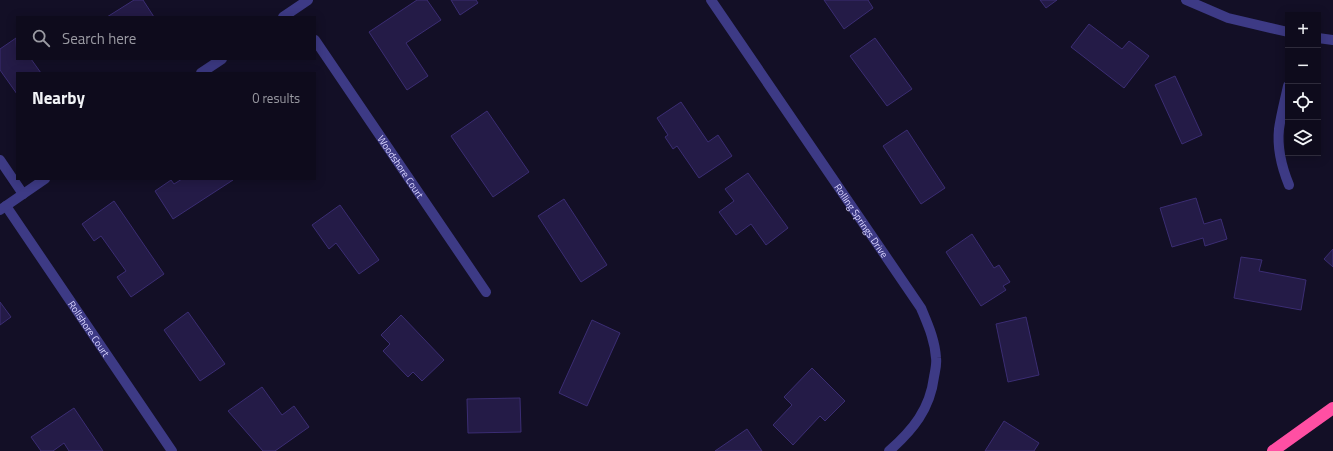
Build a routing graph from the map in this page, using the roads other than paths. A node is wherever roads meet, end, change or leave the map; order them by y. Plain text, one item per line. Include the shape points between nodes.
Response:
1 (308, 0) edge
2 (711, 0) edge
3 (1186, 0) edge
4 (296, 13) edge
5 (286, 16) edge
6 (1285, 31) edge
7 (1321, 38) edge
8 (1333, 40) edge
9 (316, 41) edge
10 (220, 60) edge
11 (202, 72) edge
12 (1285, 101) edge
13 (0, 160) edge
14 (44, 180) edge
15 (1289, 185) dead end
16 (23, 194) junction
17 (3, 208) edge
18 (486, 292) dead end
19 (1333, 408) edge
20 (172, 451) edge
21 (889, 451) edge
22 (1273, 451) edge

1 - 4 street
2 - 21 street, Rolling Springs Drive via 921,308 932,335 937,360 932,391 913,428
3 - 6 street via 1228,18
4 - 5 street
7 - 8 street
9 - 18 street, Woodshore Court
10 - 11 street
12 - 15 street via 1279,130 1280,155
13 - 16 street
14 - 16 street
16 - 17 street
17 - 20 street, Rollshore Court
19 - 22 highway

